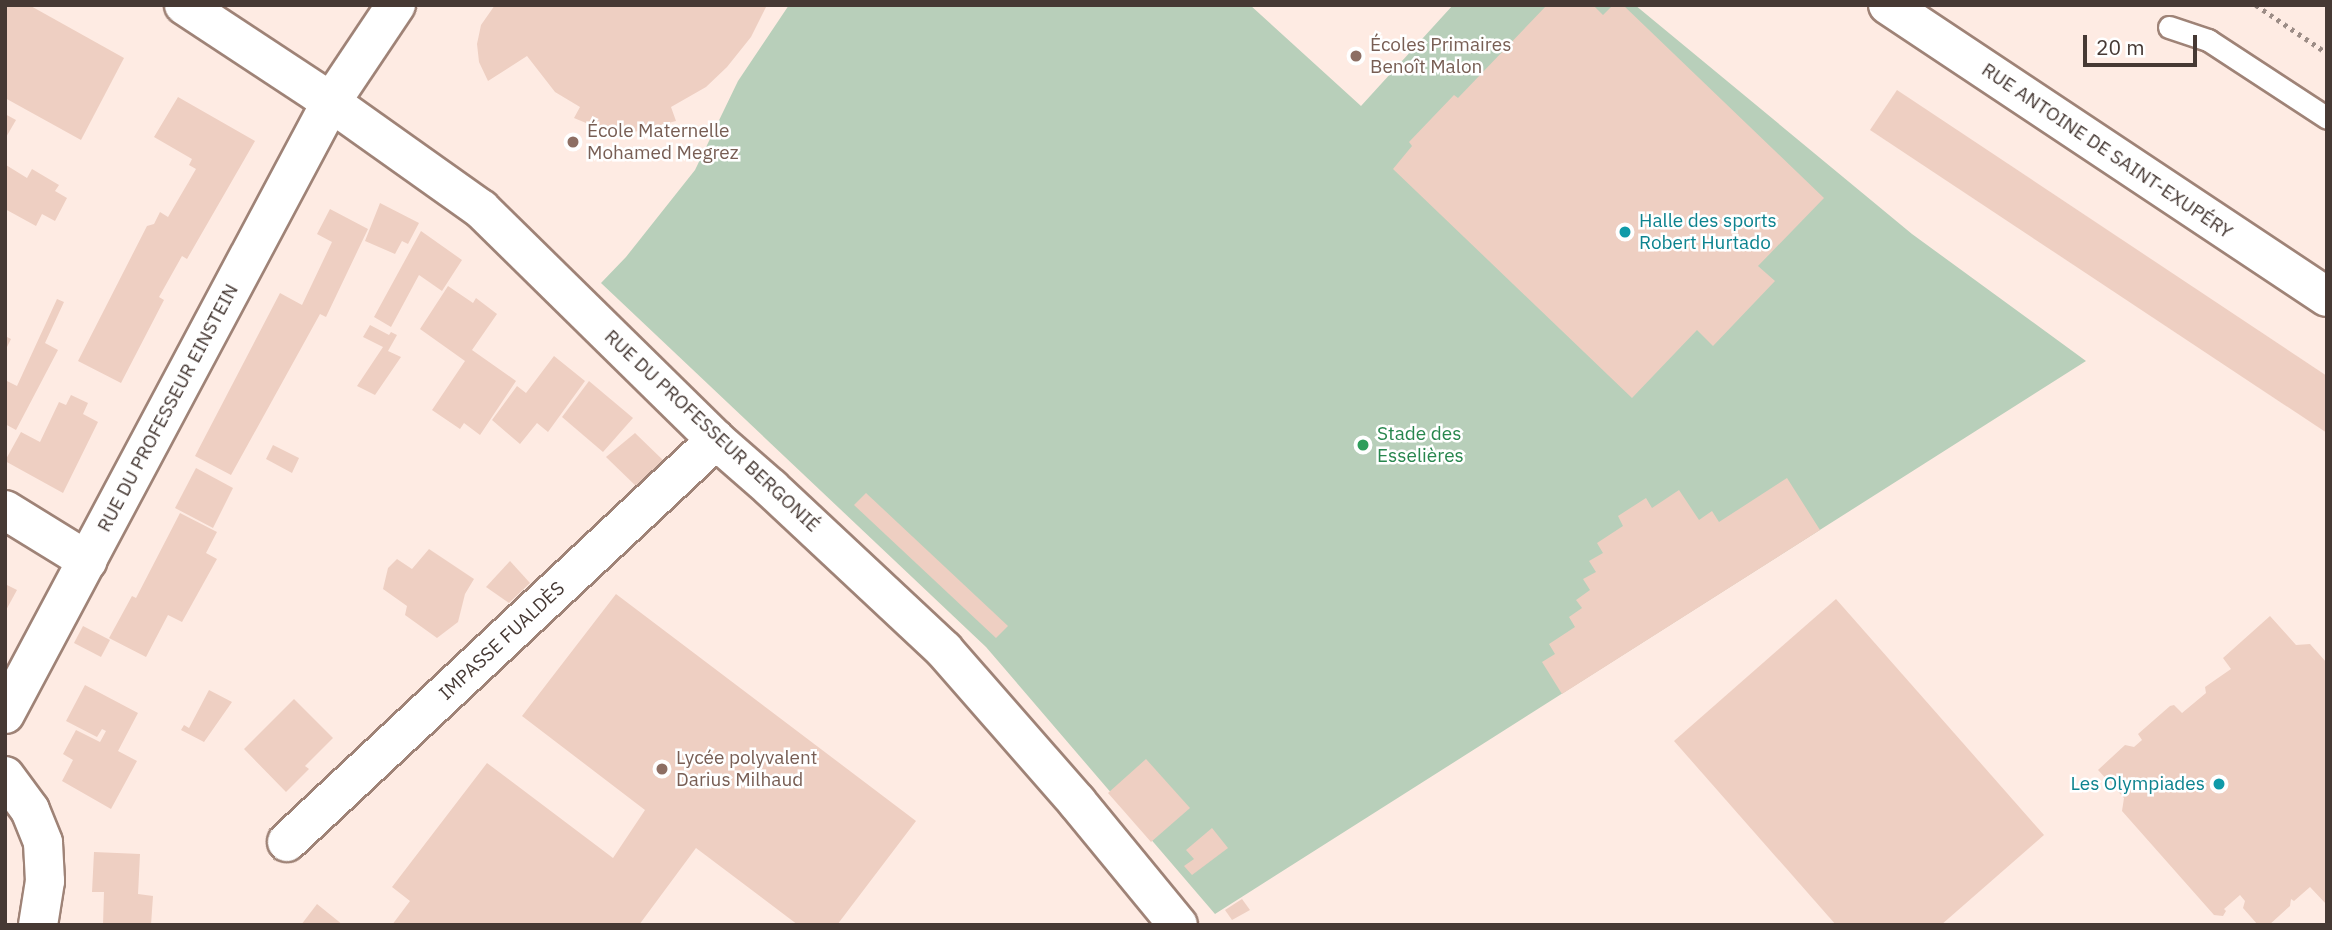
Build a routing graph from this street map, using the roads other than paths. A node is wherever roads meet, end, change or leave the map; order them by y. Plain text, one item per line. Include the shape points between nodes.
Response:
1 (184, 5) edge
2 (396, 5) edge
3 (1888, 5) edge
4 (2169, 27) dead end
5 (331, 102) junction
6 (2327, 118) edge
7 (2327, 297) edge
8 (716, 440) junction
9 (5, 510) edge
10 (88, 561) junction
11 (5, 714) edge
12 (5, 776) edge
13 (288, 842) dead end
14 (38, 925) edge
15 (1178, 925) edge

1 - 5 street, RUE DU PROFESSEUR BERGONIÉ
2 - 5 street, RUE DU PROFESSEUR EINSTEIN
3 - 7 street, RUE ANTOINE DE SAINT-EXUPÉRY
4 - 6 lane via 2208,40
5 - 8 street, RUE DU PROFESSEUR BERGONIÉ via 481,209
5 - 10 street, RUE DU PROFESSEUR EINSTEIN
8 - 13 street, IMPASSE FUALDÈS
8 - 15 street, RUE DU PROFESSEUR BERGONIÉ via 944,650
9 - 10 street
10 - 11 street, RUE DU PROFESSEUR EINSTEIN
12 - 14 street via 30,810 43,844 45,881

